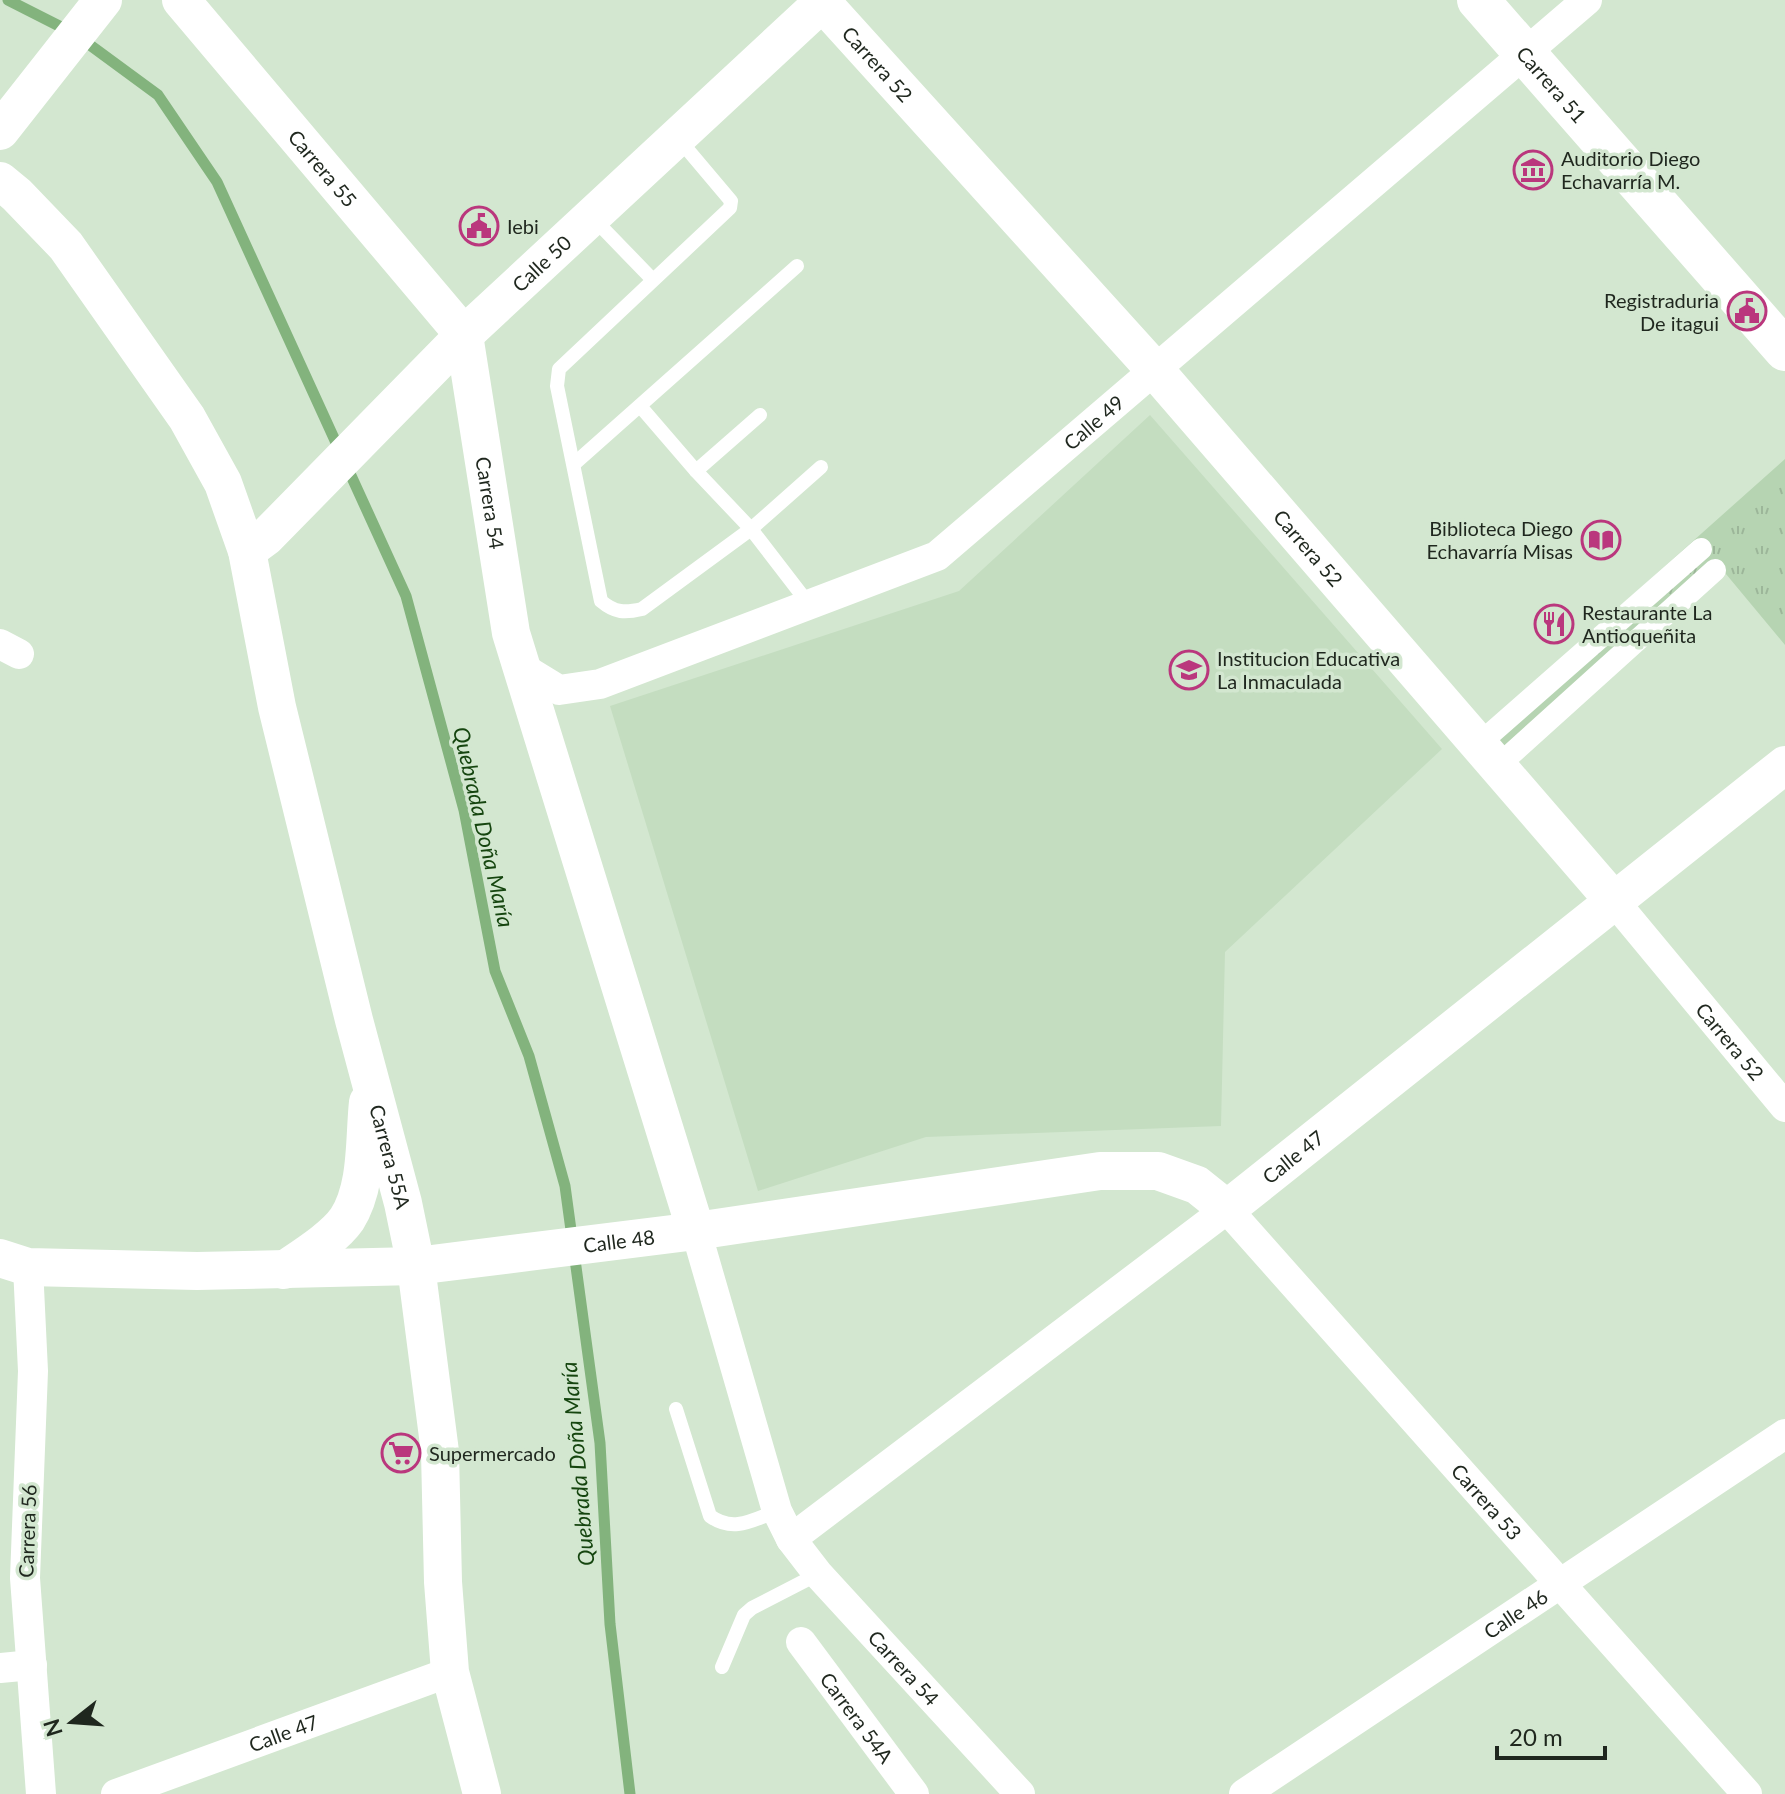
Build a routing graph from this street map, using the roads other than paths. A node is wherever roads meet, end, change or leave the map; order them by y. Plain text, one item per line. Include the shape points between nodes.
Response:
1 (103, 0) edge
2 (181, 0) edge
3 (1478, 0) edge
4 (1587, 0) edge
5 (823, 1) edge
6 (1525, 54) junction
7 (3, 127) edge
8 (677, 137) junction
9 (0, 181) edge
10 (591, 217) junction
11 (797, 266) dead end
12 (652, 279) junction
13 (454, 346) junction
14 (1785, 350) edge
15 (1154, 369) junction
16 (640, 406) junction
17 (760, 415) dead end
18 (574, 464) junction
19 (821, 467) dead end
20 (696, 471) junction
21 (751, 529) junction
22 (256, 544) junction
23 (1701, 549) dead end
24 (1715, 570) dead end
25 (808, 603) junction
26 (523, 668) junction
27 (1489, 754) junction
28 (1785, 765) edge
29 (1614, 901) junction
30 (370, 1076) junction
31 (1785, 1107) edge
32 (1227, 1209) junction
33 (696, 1231) junction
34 (14, 1263) edge
35 (416, 1266) junction
36 (284, 1270) junction
37 (676, 1409) dead end
38 (1785, 1434) edge
39 (777, 1511) junction
40 (791, 1539) junction
41 (818, 1574) junction
42 (1562, 1585) junction
43 (801, 1642) dead end
44 (32, 1665) junction
45 (722, 1667) dead end
46 (0, 1668) edge
47 (450, 1672) junction
48 (41, 1794) edge
49 (116, 1794) edge
50 (482, 1794) edge
51 (914, 1794) edge
52 (1020, 1794) edge
53 (1244, 1794) edge
54 (1747, 1794) edge

1 - 7 street
2 - 13 street, Carrera 55
3 - 6 main road, Carrera 51
4 - 6 street, Calle 49
5 - 8 street, Calle 50
5 - 15 street, Carrera 52
6 - 14 main road, Carrera 51
6 - 15 street, Calle 49
8 - 10 street, Calle 50
8 - 12 lane via 731,201 730,208
9 - 22 street, Carrera 55A via 66,246 187,418
10 - 12 lane
10 - 13 street, Calle 50
11 - 16 lane
12 - 18 lane via 559,369 557,386
13 - 22 street, Calle 50
13 - 26 street, Carrera 54 via 511,633
15 - 25 street, Calle 49 via 937,556
15 - 27 street, Carrera 52
16 - 18 lane
16 - 20 lane
17 - 20 lane
18 - 21 lane via 597,586 601,601 611,610 642,609
19 - 21 lane
20 - 21 lane
21 - 25 lane
22 - 30 street, Carrera 55A via 277,707
23 - 27 street
24 - 27 street
25 - 26 street, Calle 49 via 600,684 559,690
26 - 33 street, Carrera 54
27 - 29 street, Carrera 52
28 - 29 street, Calle 47
29 - 31 street, Carrera 52
29 - 32 street, Calle 47
30 - 35 street, Carrera 55A
30 - 36 street via 361,1184 347,1219
32 - 33 street, Calle 48 via 1197,1185 1158,1171 1100,1171
32 - 40 street, Calle 47
32 - 42 street, Carrera 53
33 - 35 street, Calle 48
33 - 39 street, Carrera 54
34 - 36 street, Calle 48
34 - 44 street, Carrera 56 via 33,1371 25,1578
35 - 36 street, Calle 48
35 - 47 street, Carrera 55A via 440,1452
37 - 39 lane via 710,1516 739,1526
38 - 42 street, Calle 46
39 - 40 street, Carrera 54
40 - 41 street, Carrera 54
41 - 45 lane via 744,1615
41 - 52 street, Carrera 54
42 - 53 street, Calle 46
42 - 54 street, Carrera 53
43 - 51 street, Carrera 54A
44 - 46 street
44 - 48 street, Carrera 56
47 - 49 street, Calle 47
47 - 50 street, Carrera 55A

